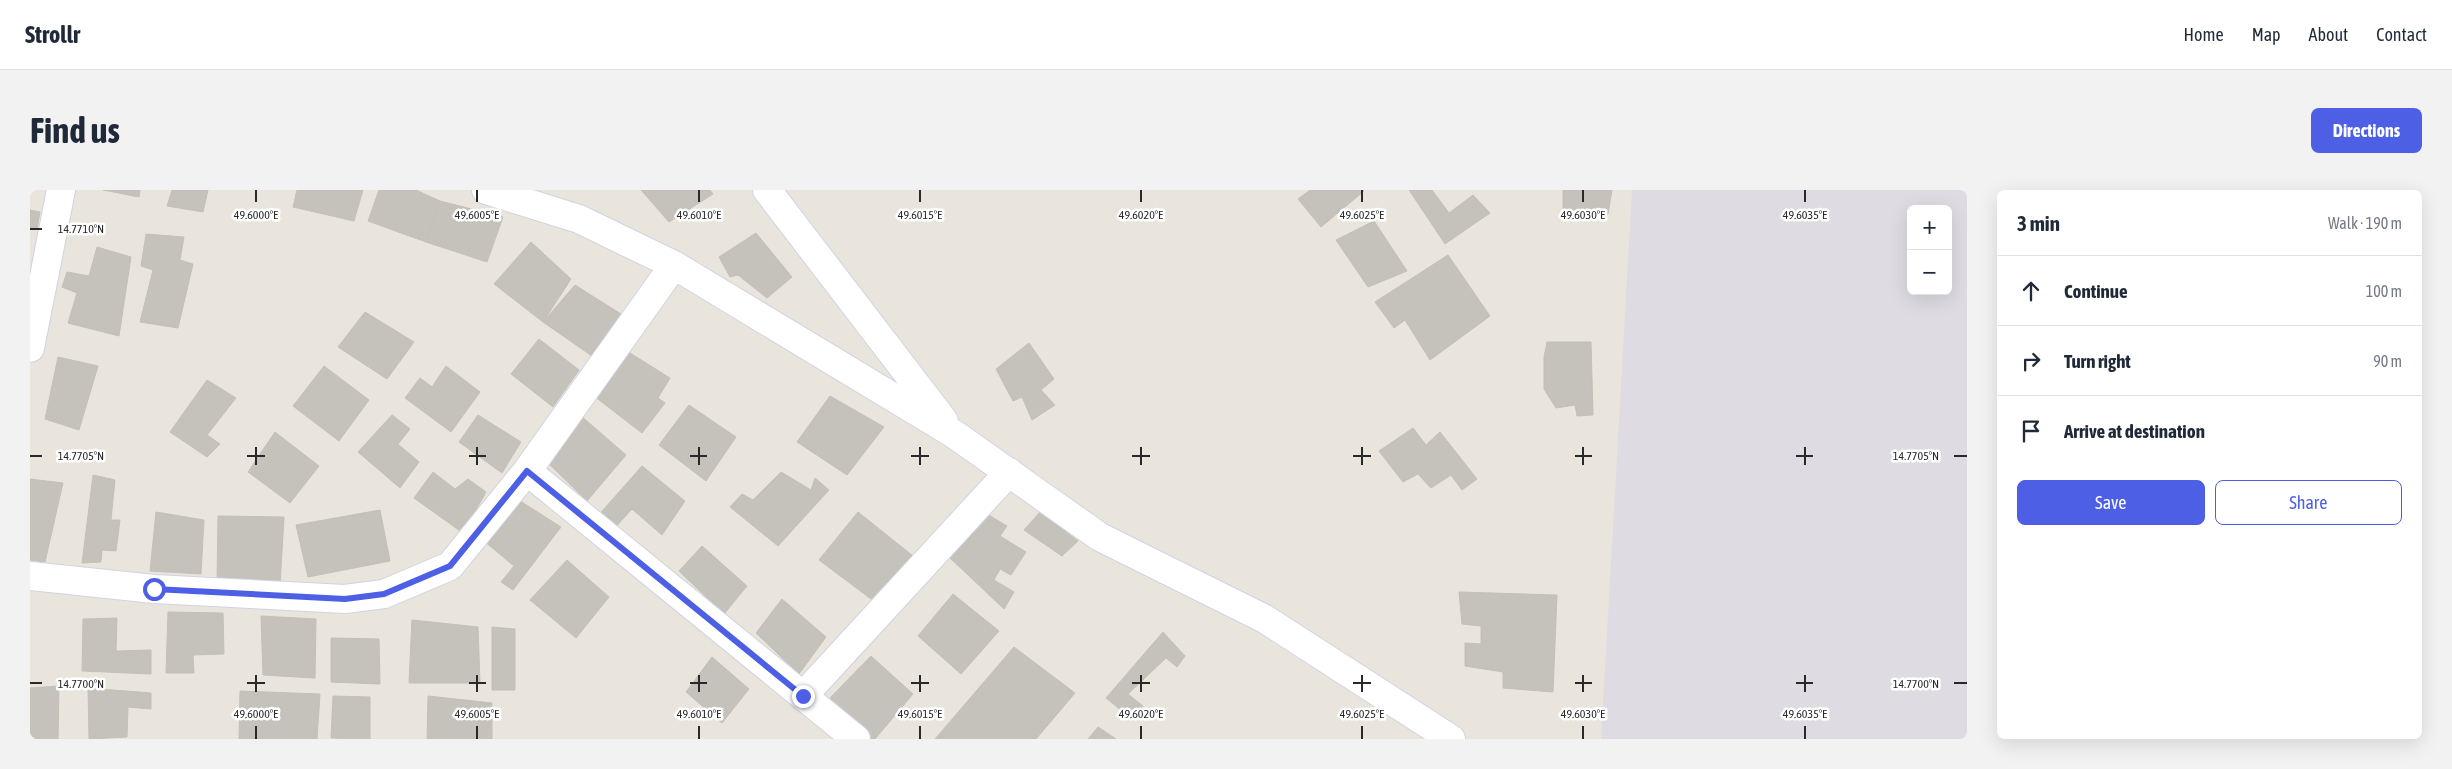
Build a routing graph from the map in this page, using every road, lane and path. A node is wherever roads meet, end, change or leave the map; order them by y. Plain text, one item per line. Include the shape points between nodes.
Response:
1 (61, 190) edge
2 (486, 190) edge
3 (767, 190) edge
4 (674, 265) junction
5 (30, 348) edge
6 (954, 434) junction
7 (527, 471) junction
8 (1009, 472) junction
9 (30, 576) edge
10 (803, 696) junction
11 (856, 739) edge
12 (1451, 739) edge

1 - 5 street
2 - 4 street via 579,219
3 - 6 street
4 - 6 street
4 - 7 street
6 - 8 street
7 - 9 street via 450,566 384,594 345,599 193,591
7 - 10 street
8 - 10 street
8 - 12 street via 1100,536 1265,619
10 - 11 street

